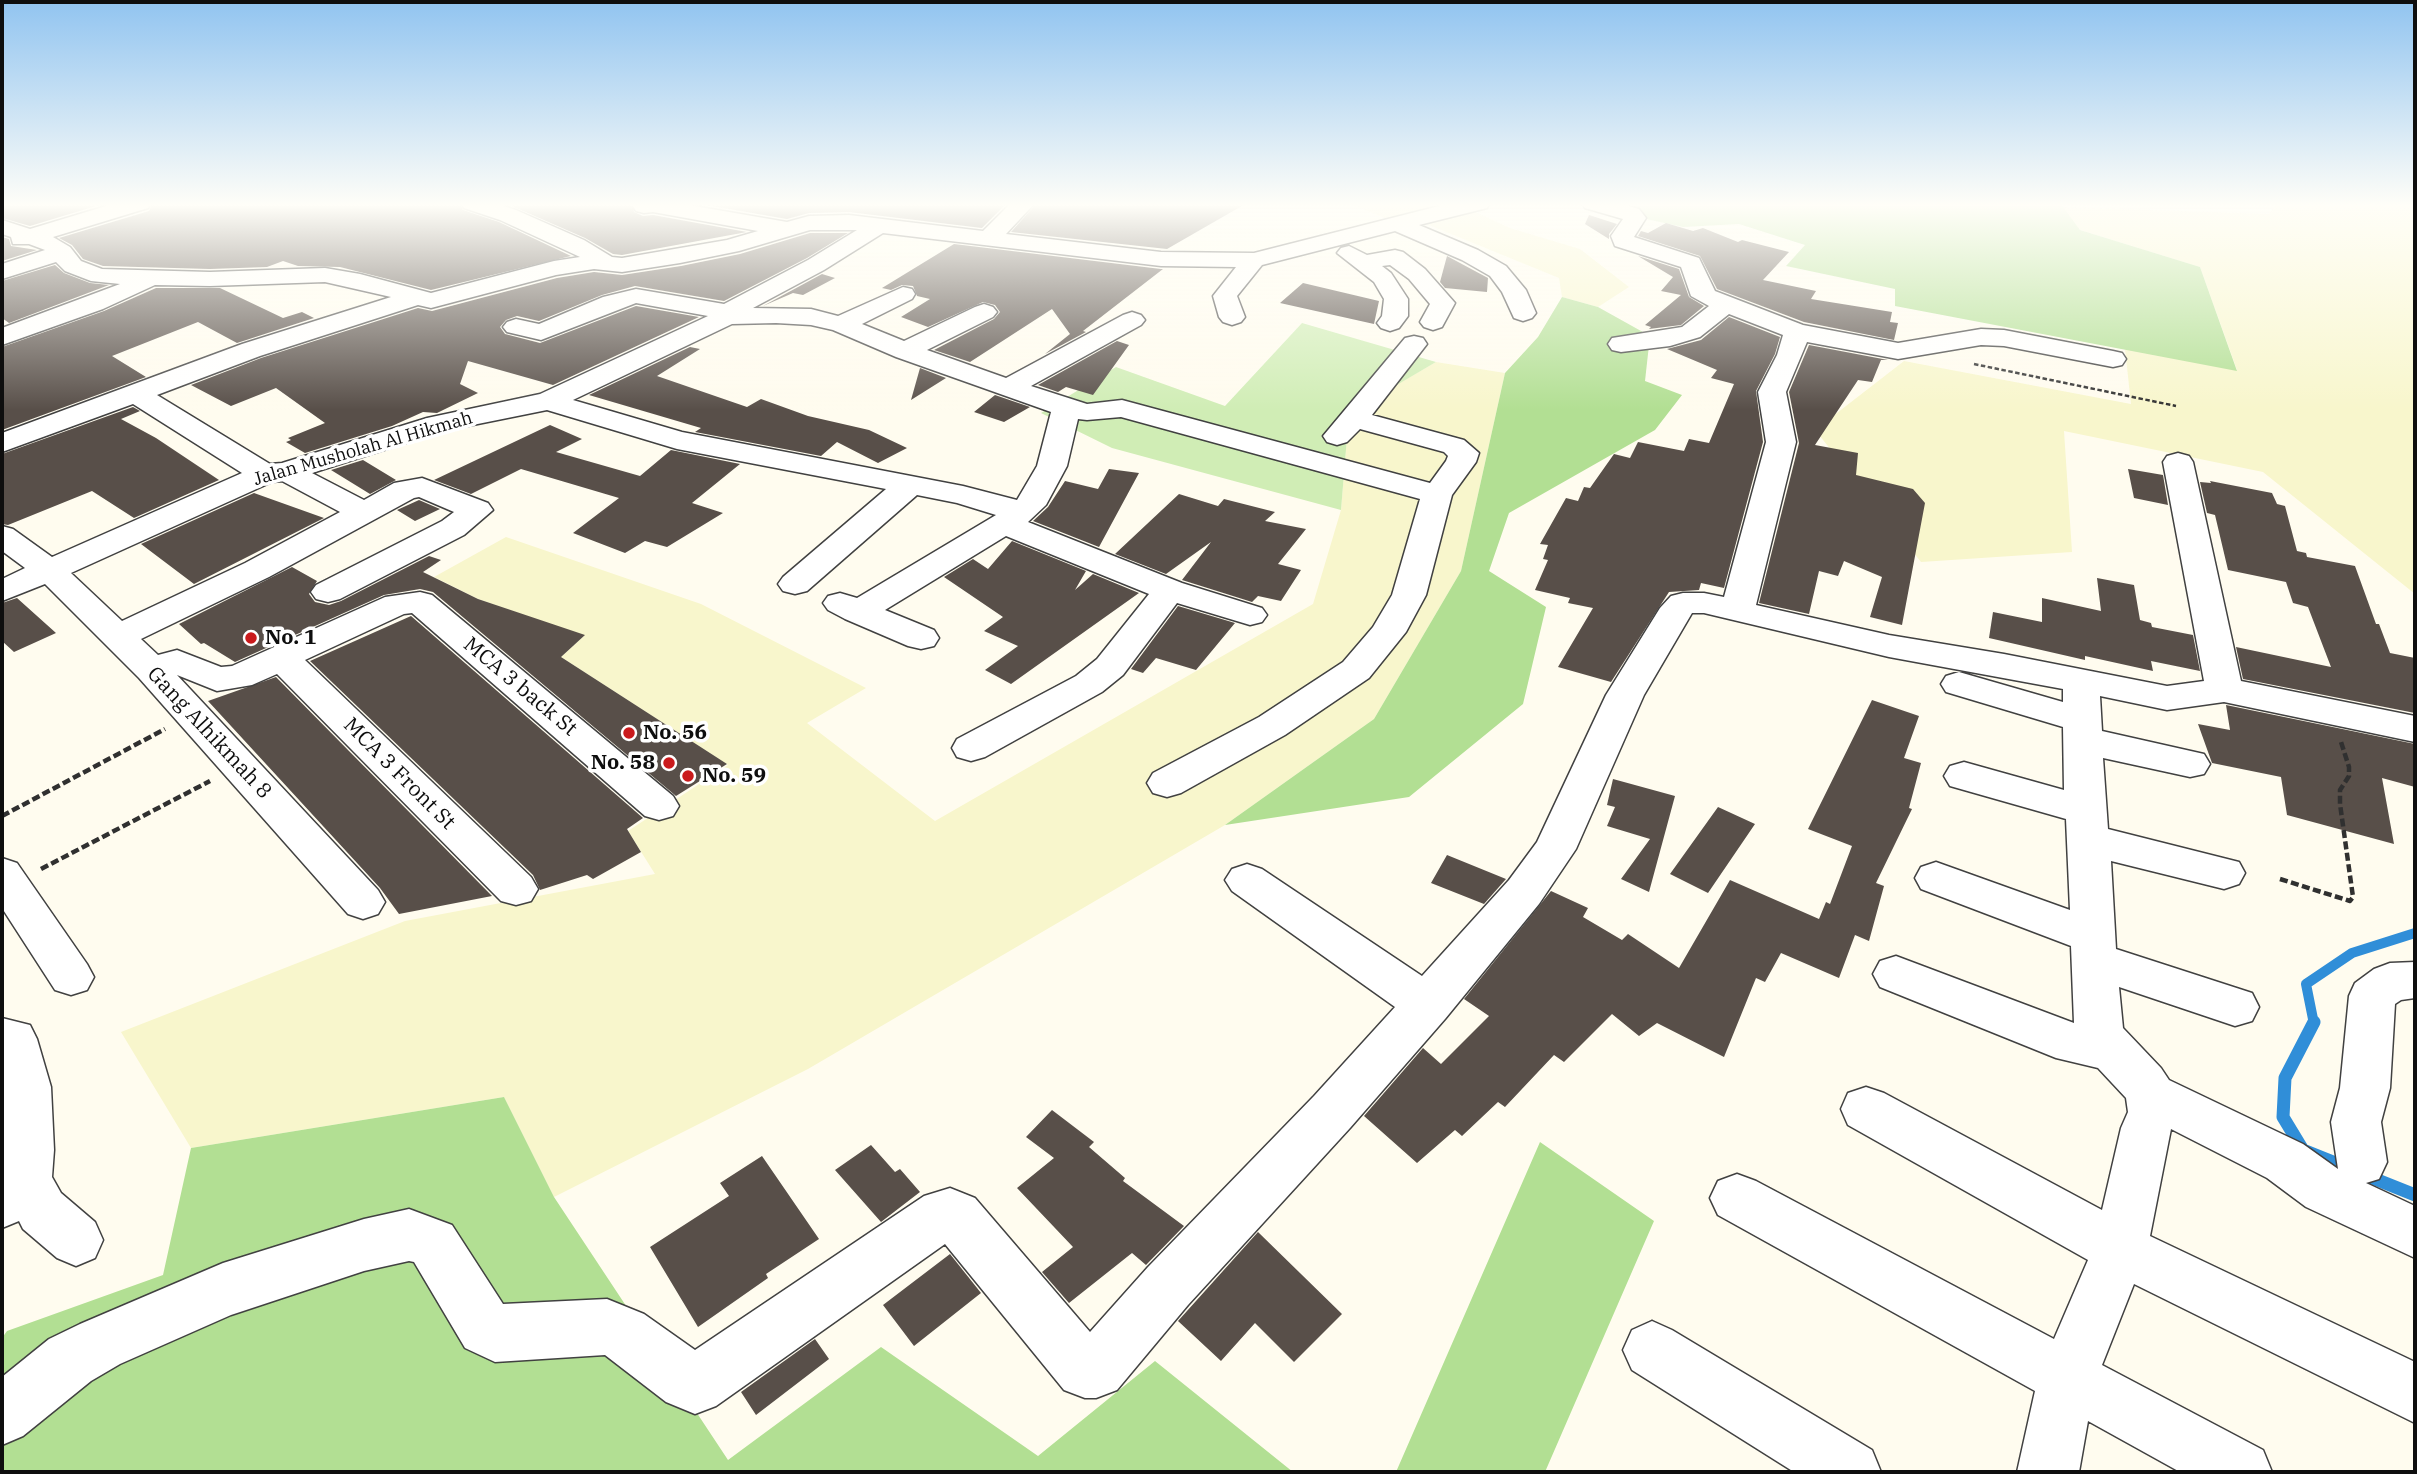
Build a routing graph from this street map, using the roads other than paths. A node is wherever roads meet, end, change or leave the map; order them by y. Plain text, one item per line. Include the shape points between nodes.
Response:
1 (85, 272) edge
2 (540, 272) edge
3 (622, 272) edge
4 (804, 272) edge
5 (1245, 272) edge
6 (1374, 272) edge
7 (1413, 272) edge
8 (1499, 272) edge
9 (1695, 272) edge
10 (150, 279) junction
11 (903, 294) dead end
12 (646, 296) junction
13 (415, 298) junction
14 (1724, 306) junction
15 (984, 312) dead end
16 (1523, 313) dead end
17 (727, 315) junction
18 (1232, 317) dead end
19 (1132, 320) dead end
20 (1433, 322) dead end
21 (1390, 323) dead end
22 (841, 324) junction
23 (516, 327) dead end
24 (1797, 332) junction
25 (2, 337) edge
26 (1413, 344) dead end
27 (1621, 344) dead end
28 (905, 351) junction
29 (2113, 359) dead end
30 (1007, 388) junction
31 (135, 393) junction
32 (548, 401) junction
33 (1066, 408) junction
34 (1354, 419) junction
35 (2, 443) edge
36 (1310, 461) junction
37 (2178, 462) dead end
38 (276, 473) junction
39 (909, 485) junction
40 (1437, 494) junction
41 (364, 512) junction
42 (1013, 519) junction
43 (2, 536) edge
44 (49, 570) junction
45 (796, 584) dead end
46 (1170, 590) junction
47 (2, 591) edge
48 (328, 592) dead end
49 (1737, 612) junction
50 (1250, 615) dead end
51 (117, 637) junction
52 (921, 638) dead end
53 (282, 658) junction
54 (152, 670) junction
55 (1959, 684) dead end
56 (2224, 690) junction
57 (2082, 714) junction
58 (2415, 729) edge
59 (971, 748) dead end
60 (2190, 764) dead end
61 (1964, 776) dead end
62 (1167, 783) dead end
63 (659, 806) dead end
64 (2087, 825) junction
65 (2224, 873) dead end
66 (4, 878) edge
67 (1936, 878) dead end
68 (1247, 880) dead end
69 (516, 889) dead end
70 (363, 902) dead end
71 (2093, 948) junction
72 (1896, 974) dead end
73 (71, 977) dead end
74 (2415, 981) edge
75 (1428, 1005) junction
76 (2235, 1007) dead end
77 (2, 1038) edge
78 (2111, 1049) junction
79 (2151, 1095) junction
80 (1866, 1109) dead end
81 (2361, 1162) dead end
82 (13, 1191) edge
83 (1737, 1198) dead end
84 (2415, 1233) edge
85 (76, 1240) dead end
86 (2120, 1249) junction
87 (1652, 1350) dead end
88 (2067, 1378) junction
89 (2415, 1393) edge
90 (2, 1415) edge
91 (1850, 1472) edge
92 (2048, 1472) edge
93 (2241, 1472) edge

1 - 10 street
2 - 13 street via 438,300
3 - 12 street
4 - 17 street, Jalan Musholah Al Hikmah
5 - 18 street via 1225,296
6 - 21 street via 1396,299
7 - 20 street via 1443,303
8 - 16 street via 1514,290
9 - 14 street via 1700,291
10 - 13 street via 325,275
10 - 25 street
11 - 22 street
12 - 17 street
12 - 23 street via 612,302 541,332
13 - 31 street
14 - 24 street
14 - 27 street via 1691,332
15 - 28 street
17 - 22 street via 799,316
17 - 32 street, Jalan Musholah Al Hikmah
19 - 30 street
22 - 28 street
24 - 29 street via 1908,351 1992,337
24 - 49 street via 1772,392 1781,442
26 - 34 street
28 - 30 street
30 - 33 street
31 - 35 street
31 - 38 street
32 - 38 street, Jalan Musholah Al Hikmah via 438,424
32 - 39 street via 677,440
33 - 36 street via 1087,412 1122,408
33 - 42 street via 1052,466 1036,495
34 - 36 street
34 - 40 street via 1460,449 1464,458
36 - 40 street
37 - 56 street
38 - 41 street
38 - 44 street, Jalan Musholah Al Hikmah
39 - 42 street via 963,495
39 - 45 street
40 - 62 street via 1409,595 1388,632 1356,670 1272,726
41 - 48 street via 405,490 422,487 477,510 453,528
41 - 51 street
42 - 46 street
42 - 52 street via 846,606
43 - 44 street, Gang Alhikmah 8
44 - 47 street, Jalan Musholah Al Hikmah
44 - 51 street, Gang Alhikmah 8
46 - 50 street
46 - 59 street via 1110,667 1089,684
49 - 57 street via 1889,646
49 - 75 street via 1683,603 1672,615 1625,695 1555,849
51 - 54 street, Gang Alhikmah 8
53 - 54 street via 228,678 177,661
53 - 63 street, MCA 3 back St via 397,604 420,602
53 - 69 street, MCA 3 Front St
54 - 70 street, Gang Alhikmah 8
55 - 57 street
56 - 57 street
56 - 58 street
57 - 60 street
57 - 64 street
61 - 64 street
64 - 65 street
64 - 71 street
66 - 73 street
67 - 71 street
68 - 75 street
71 - 76 street
71 - 78 street via 2097,1022
72 - 78 street via 2073,1044
74 - 81 street via 2390,982 2372,996 2365,1088 2356,1122
75 - 90 street via 1096,1369 1078,1363 950,1213 695,1384 607,1327 495,1333 485,1328 433,1243 409,1235 223,1290 100,1344 70,1360
77 - 82 street via 13,1039 26,1087 29,1150
78 - 79 street
79 - 84 street via 2277,1157 2336,1196
79 - 86 street via 2153,1112
80 - 86 street
82 - 85 street
83 - 88 street
86 - 88 street
86 - 89 street
87 - 91 street
88 - 92 street
88 - 93 street

